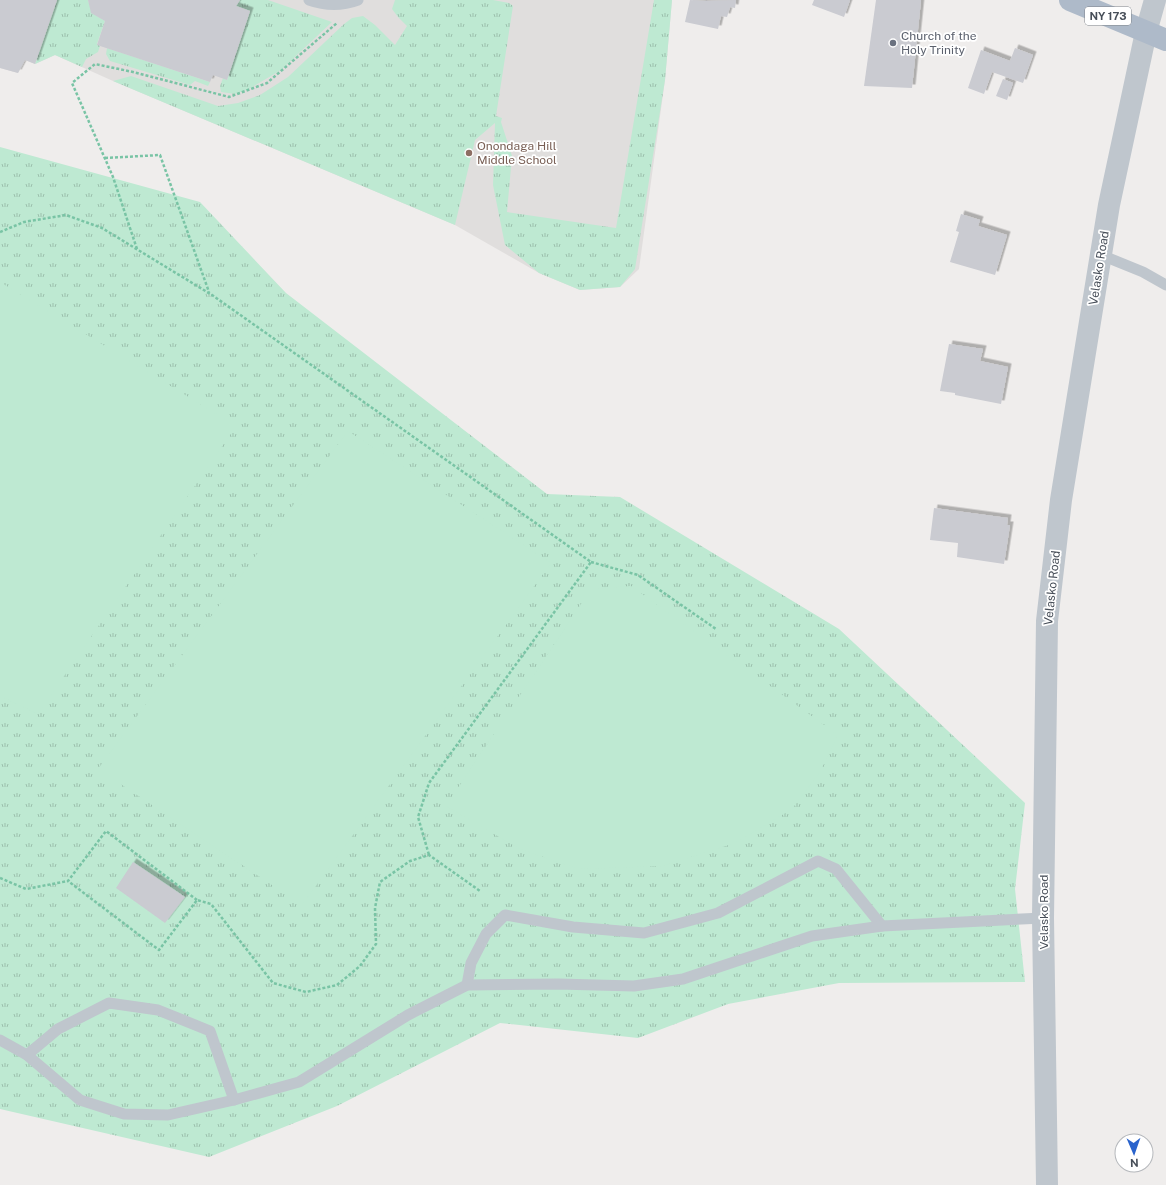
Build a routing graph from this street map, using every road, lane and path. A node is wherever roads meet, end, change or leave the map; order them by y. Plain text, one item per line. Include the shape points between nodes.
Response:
1 (309, 0) edge
2 (358, 0) edge
3 (1070, 0) edge
4 (1155, 0) edge
5 (346, 4) junction
6 (1146, 32) junction
7 (1166, 40) edge
8 (105, 158) junction
9 (0, 232) edge
10 (137, 249) junction
11 (1101, 255) junction
12 (1166, 285) edge
13 (209, 293) junction
14 (591, 562) junction
15 (716, 630) dead end
16 (429, 855) junction
17 (0, 878) edge
18 (68, 881) junction
19 (480, 891) dead end
20 (197, 900) junction
21 (1044, 918) junction
22 (882, 926) junction
23 (467, 985) junction
24 (0, 1040) edge
25 (27, 1055) junction
26 (234, 1100) junction
27 (1047, 1185) edge

1 - 5 lane via 320,4
2 - 5 lane
3 - 6 main road, NY 173
4 - 6 street, Velasko Road
5 - 8 path via 345,17 267,83 229,97 95,64 72,82
6 - 7 main road, NY 173
6 - 11 street, Velasko Road via 1109,205
8 - 10 path
8 - 13 path via 160,155
9 - 10 path via 24,222 66,215 102,228
10 - 13 path
11 - 12 lane via 1143,272
11 - 21 street, Velasko Road via 1061,500 1047,621
13 - 14 path
14 - 15 path via 638,575
14 - 16 path via 429,783 418,817
16 - 19 path
16 - 20 path via 410,861 380,882 375,908 376,944 360,966 337,985 306,992 273,983 211,904
17 - 18 path via 26,889
18 - 20 path via 159,950
18 - 20 path via 106,831
21 - 22 lane
21 - 27 street, Velasko Road
22 - 23 lane via 812,936 683,979 634,986
22 - 23 lane via 836,869 818,861 718,913 644,933 573,927 505,915 486,934 471,963
23 - 26 lane via 408,1015 299,1082
24 - 25 lane
25 - 26 lane via 80,1100 124,1114 168,1115
25 - 26 lane via 58,1029 110,1003 158,1010 210,1031

